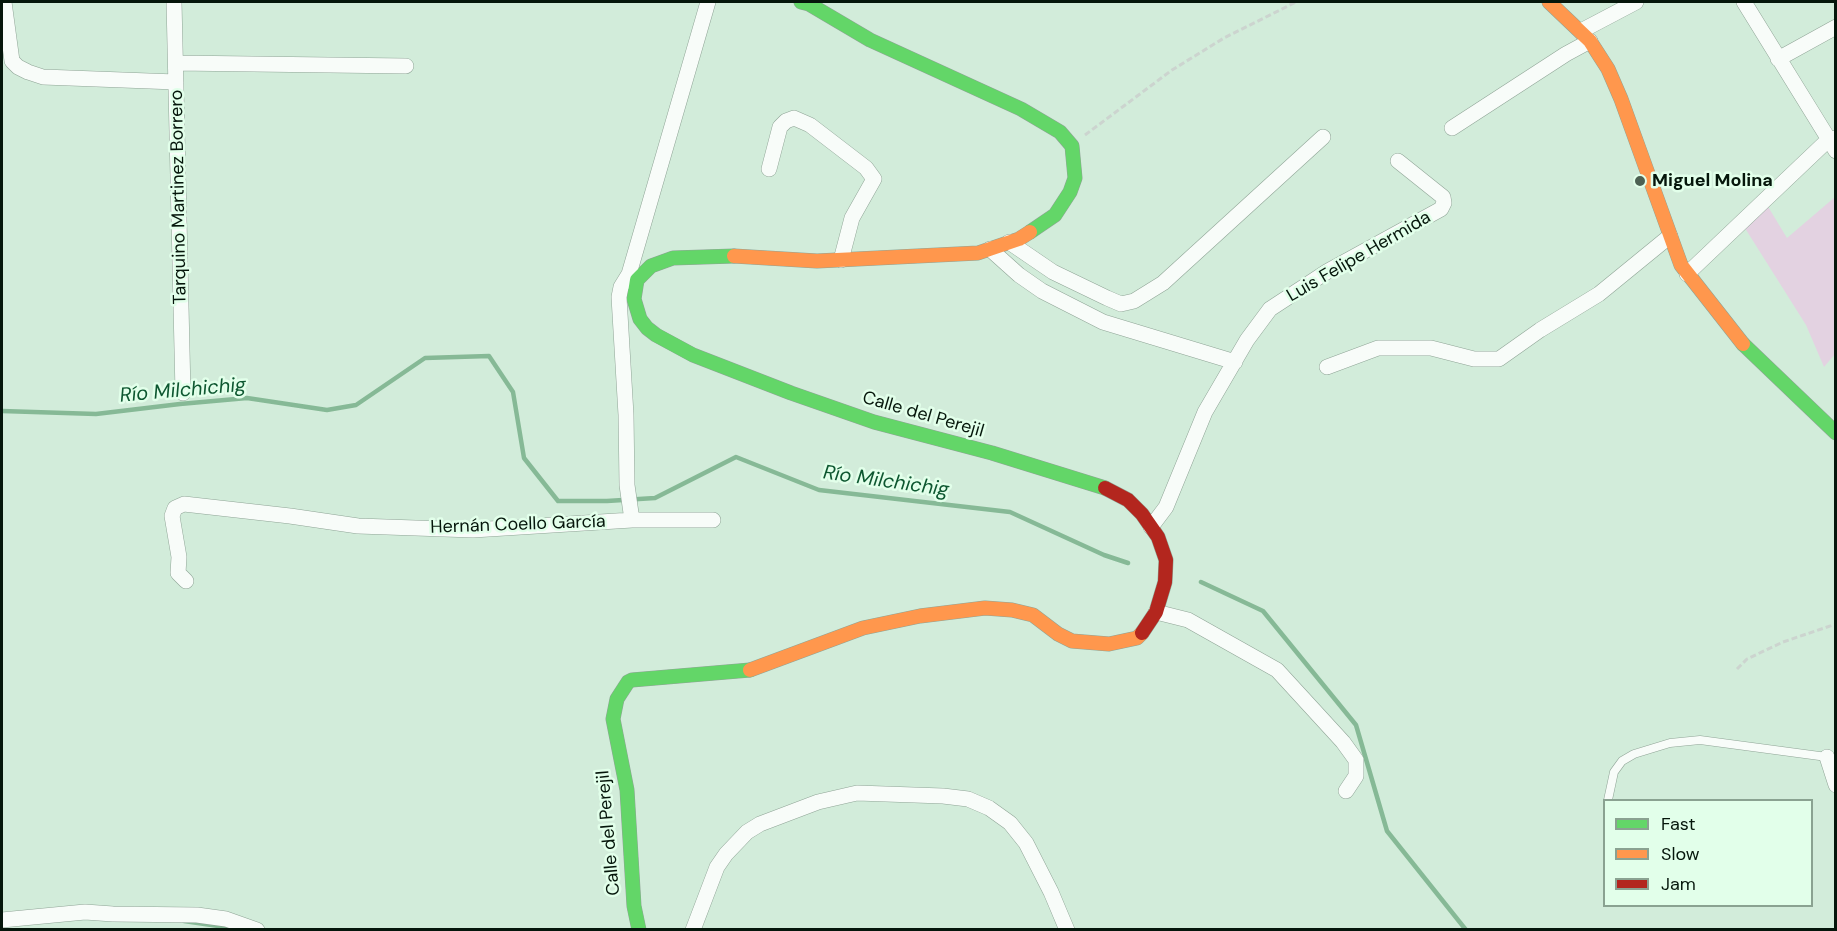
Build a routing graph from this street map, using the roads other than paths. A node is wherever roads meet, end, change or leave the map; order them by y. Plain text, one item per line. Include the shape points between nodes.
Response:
1 (4, 2) edge
2 (174, 2) edge
3 (708, 2) edge
4 (801, 2) edge
5 (1549, 2) edge
6 (1636, 2) edge
7 (1744, 2) edge
8 (1836, 27) edge
9 (1586, 36) junction
10 (1778, 59) junction
11 (176, 63) junction
12 (406, 66) dead end
13 (176, 82) junction
14 (1452, 128) dead end
15 (1323, 138) dead end
16 (1833, 143) edge
17 (1398, 161) dead end
18 (769, 169) dead end
19 (1670, 236) junction
20 (1009, 242) junction
21 (990, 249) junction
22 (841, 260) junction
23 (1687, 274) junction
24 (633, 277) junction
25 (1235, 362) junction
26 (1327, 367) dead end
27 (183, 393) dead end
28 (1836, 433) edge
29 (632, 514) junction
30 (713, 520) dead end
31 (1151, 527) junction
32 (182, 577) dead end
33 (1156, 612) junction
34 (1831, 758) edge
35 (1836, 785) edge
36 (1346, 791) dead end
37 (1608, 799) edge
38 (2, 920) edge
39 (257, 930) edge
40 (639, 930) edge
41 (693, 930) edge
42 (1067, 930) edge

1 - 13 street via 12,61 28,72
2 - 11 street, Tarquino Martinez Borrero
3 - 24 street, Hernán Coello García
4 - 20 street via 870,40 1021,109 1060,132 1072,146 1075,178 1070,192 1054,215
5 - 9 street
6 - 9 street
7 - 10 street
8 - 10 street
9 - 14 street via 1566,54
9 - 19 street via 1608,69 1621,99
10 - 16 street
11 - 12 street
11 - 13 street, Tarquino Martinez Borrero
13 - 27 street, Tarquino Martinez Borrero
15 - 20 street via 1163,283 1134,301 1121,304 1107,298 1053,272
16 - 23 street
17 - 25 street, Luis Felipe Hermida via 1443,196 1441,209 1328,271 1270,309
18 - 22 street via 780,127 794,118 810,124 866,168 874,179 852,218
19 - 23 street
19 - 26 street via 1599,294 1499,359 1474,359 1431,348 1378,348
20 - 21 street
21 - 22 street via 978,253
21 - 25 street via 1042,291 1103,322
22 - 24 street via 673,258
23 - 28 street via 1737,338
24 - 29 street, Hernán Coello García via 621,287 619,297 627,485
24 - 31 street, Calle del Perejil via 636,310 644,323 656,335 693,355 874,422 1108,489 1128,500
25 - 31 street, Luis Felipe Hermida via 1205,412 1166,507
29 - 30 street, Hernán Coello García
29 - 32 street, Hernán Coello García via 473,530 358,526 184,504 175,508 172,516
31 - 33 street, Calle del Perejil via 1166,560 1165,582
33 - 36 street via 1188,621 1277,670 1356,759 1356,776
33 - 40 street, Calle del Perejil via 1137,638 1109,644 1072,640 1033,615 1012,610 985,608 920,615 863,628 747,671 628,682 616,699 613,719 627,790
34 - 35 street
34 - 37 lane via 1700,740 1671,743 1622,760 1614,772
38 - 39 street via 85,912 186,915 226,919
41 - 42 street via 717,867 747,832 818,802 857,793 943,796 968,799 988,808 1010,823 1026,843

